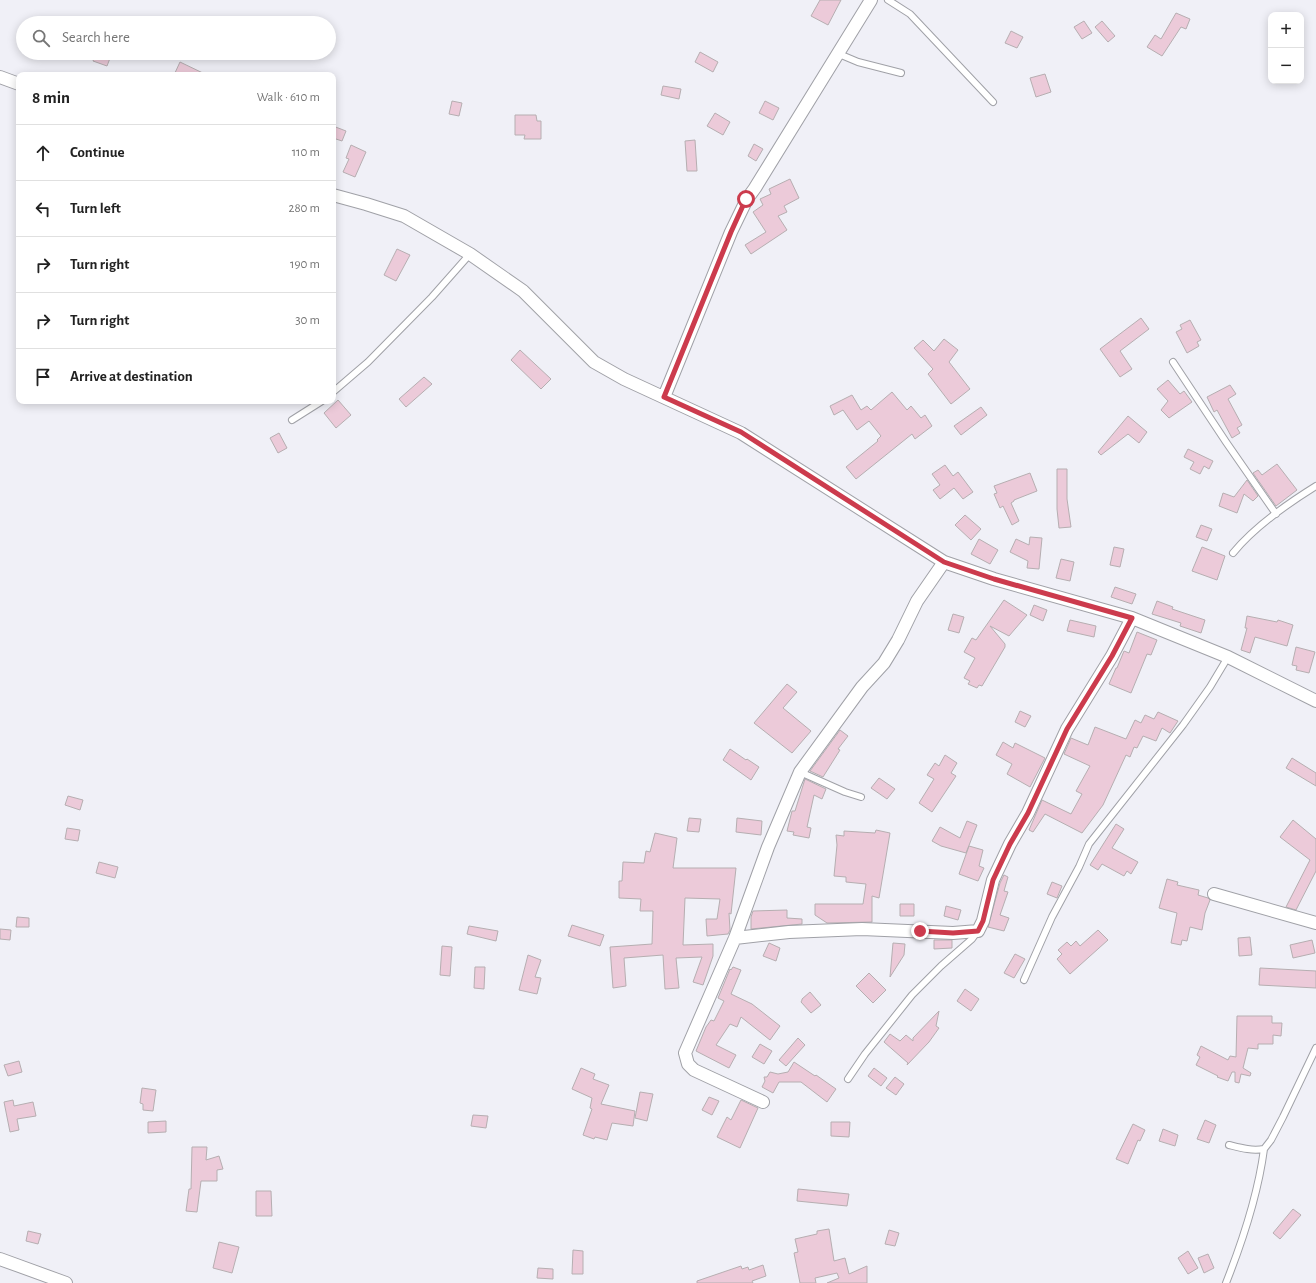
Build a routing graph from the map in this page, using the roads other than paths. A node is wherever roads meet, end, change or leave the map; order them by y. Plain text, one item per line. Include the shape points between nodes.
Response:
1 (871, 0) edge
2 (888, 0) edge
3 (838, 54) junction
4 (901, 73) dead end
5 (0, 77) edge
6 (16, 83) edge
7 (993, 102) dead end
8 (336, 196) edge
9 (470, 254) junction
10 (1173, 362) dead end
11 (336, 389) edge
12 (664, 397) junction
13 (317, 404) edge
14 (292, 420) dead end
15 (1316, 486) edge
16 (1276, 514) junction
17 (1233, 552) dead end
18 (944, 562) junction
19 (1132, 618) junction
20 (1228, 657) junction
21 (1316, 701) edge
22 (800, 772) junction
23 (861, 797) dead end
24 (1214, 894) dead end
25 (1316, 923) edge
26 (978, 931) junction
27 (735, 938) junction
28 (1024, 980) dead end
29 (1316, 1048) edge
30 (848, 1079) dead end
31 (763, 1102) dead end
32 (1229, 1145) dead end
33 (1264, 1149) junction
34 (0, 1259) edge
35 (66, 1283) edge
36 (1226, 1283) edge

1 - 3 street
2 - 7 lane via 910,14
3 - 4 lane
3 - 12 street via 746,199
5 - 6 street
8 - 9 street via 404,216
9 - 11 lane via 373,357
9 - 12 street via 523,291 594,362
10 - 16 lane
12 - 18 street via 741,432
13 - 14 lane
15 - 16 lane
16 - 17 lane
18 - 19 street via 994,579
18 - 22 street via 917,601 884,663 862,687
19 - 20 street
19 - 26 street via 1067,729 1028,813 1010,844 993,880
20 - 21 street
20 - 28 lane via 1183,725 1089,844 1052,916
22 - 23 lane
22 - 27 street via 768,848
24 - 25 street
26 - 27 street via 953,933 862,929 789,932
26 - 30 lane via 912,995
27 - 31 street via 685,1053 688,1064 694,1070
29 - 33 lane via 1283,1117
32 - 33 lane via 1245,1150
33 - 36 lane via 1261,1174
34 - 35 street

